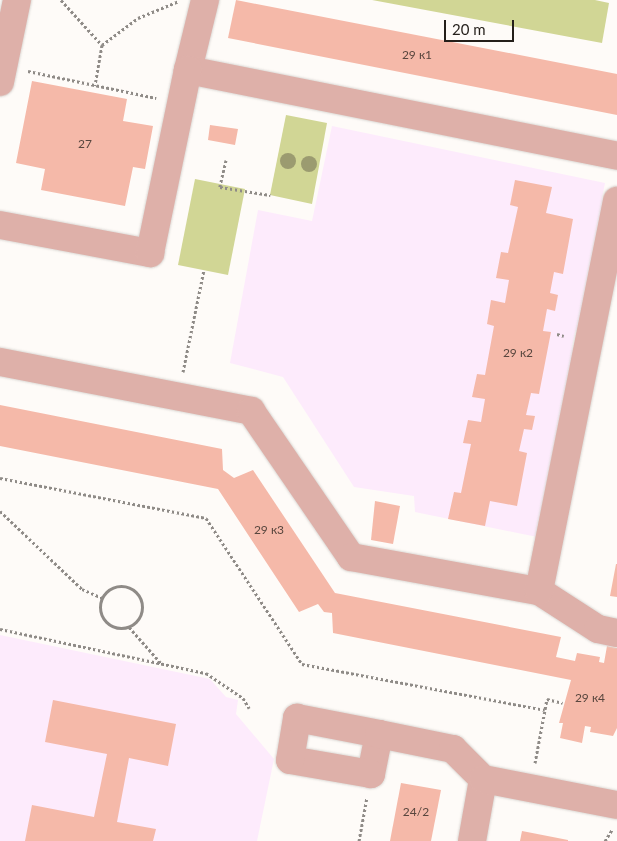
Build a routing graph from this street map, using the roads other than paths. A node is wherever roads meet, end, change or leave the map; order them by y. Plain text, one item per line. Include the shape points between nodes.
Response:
1 (17, 0) edge
2 (205, 0) edge
3 (2, 63) edge
4 (188, 70) junction
5 (617, 156) edge
6 (617, 201) edge
7 (0, 225) edge
8 (0, 362) edge
9 (539, 591) junction
10 (617, 633) edge
11 (378, 734) junction
12 (483, 779) junction
13 (617, 805) edge
14 (472, 841) edge

1 - 3 lane
2 - 4 lane
4 - 5 lane
4 - 7 lane via 150,253
6 - 9 lane
8 - 9 lane via 251,411 350,557
9 - 10 lane via 598,629
11 - 11 lane via 297,718 290,760 371,774
11 - 12 lane via 453,749
12 - 13 lane
12 - 14 lane

